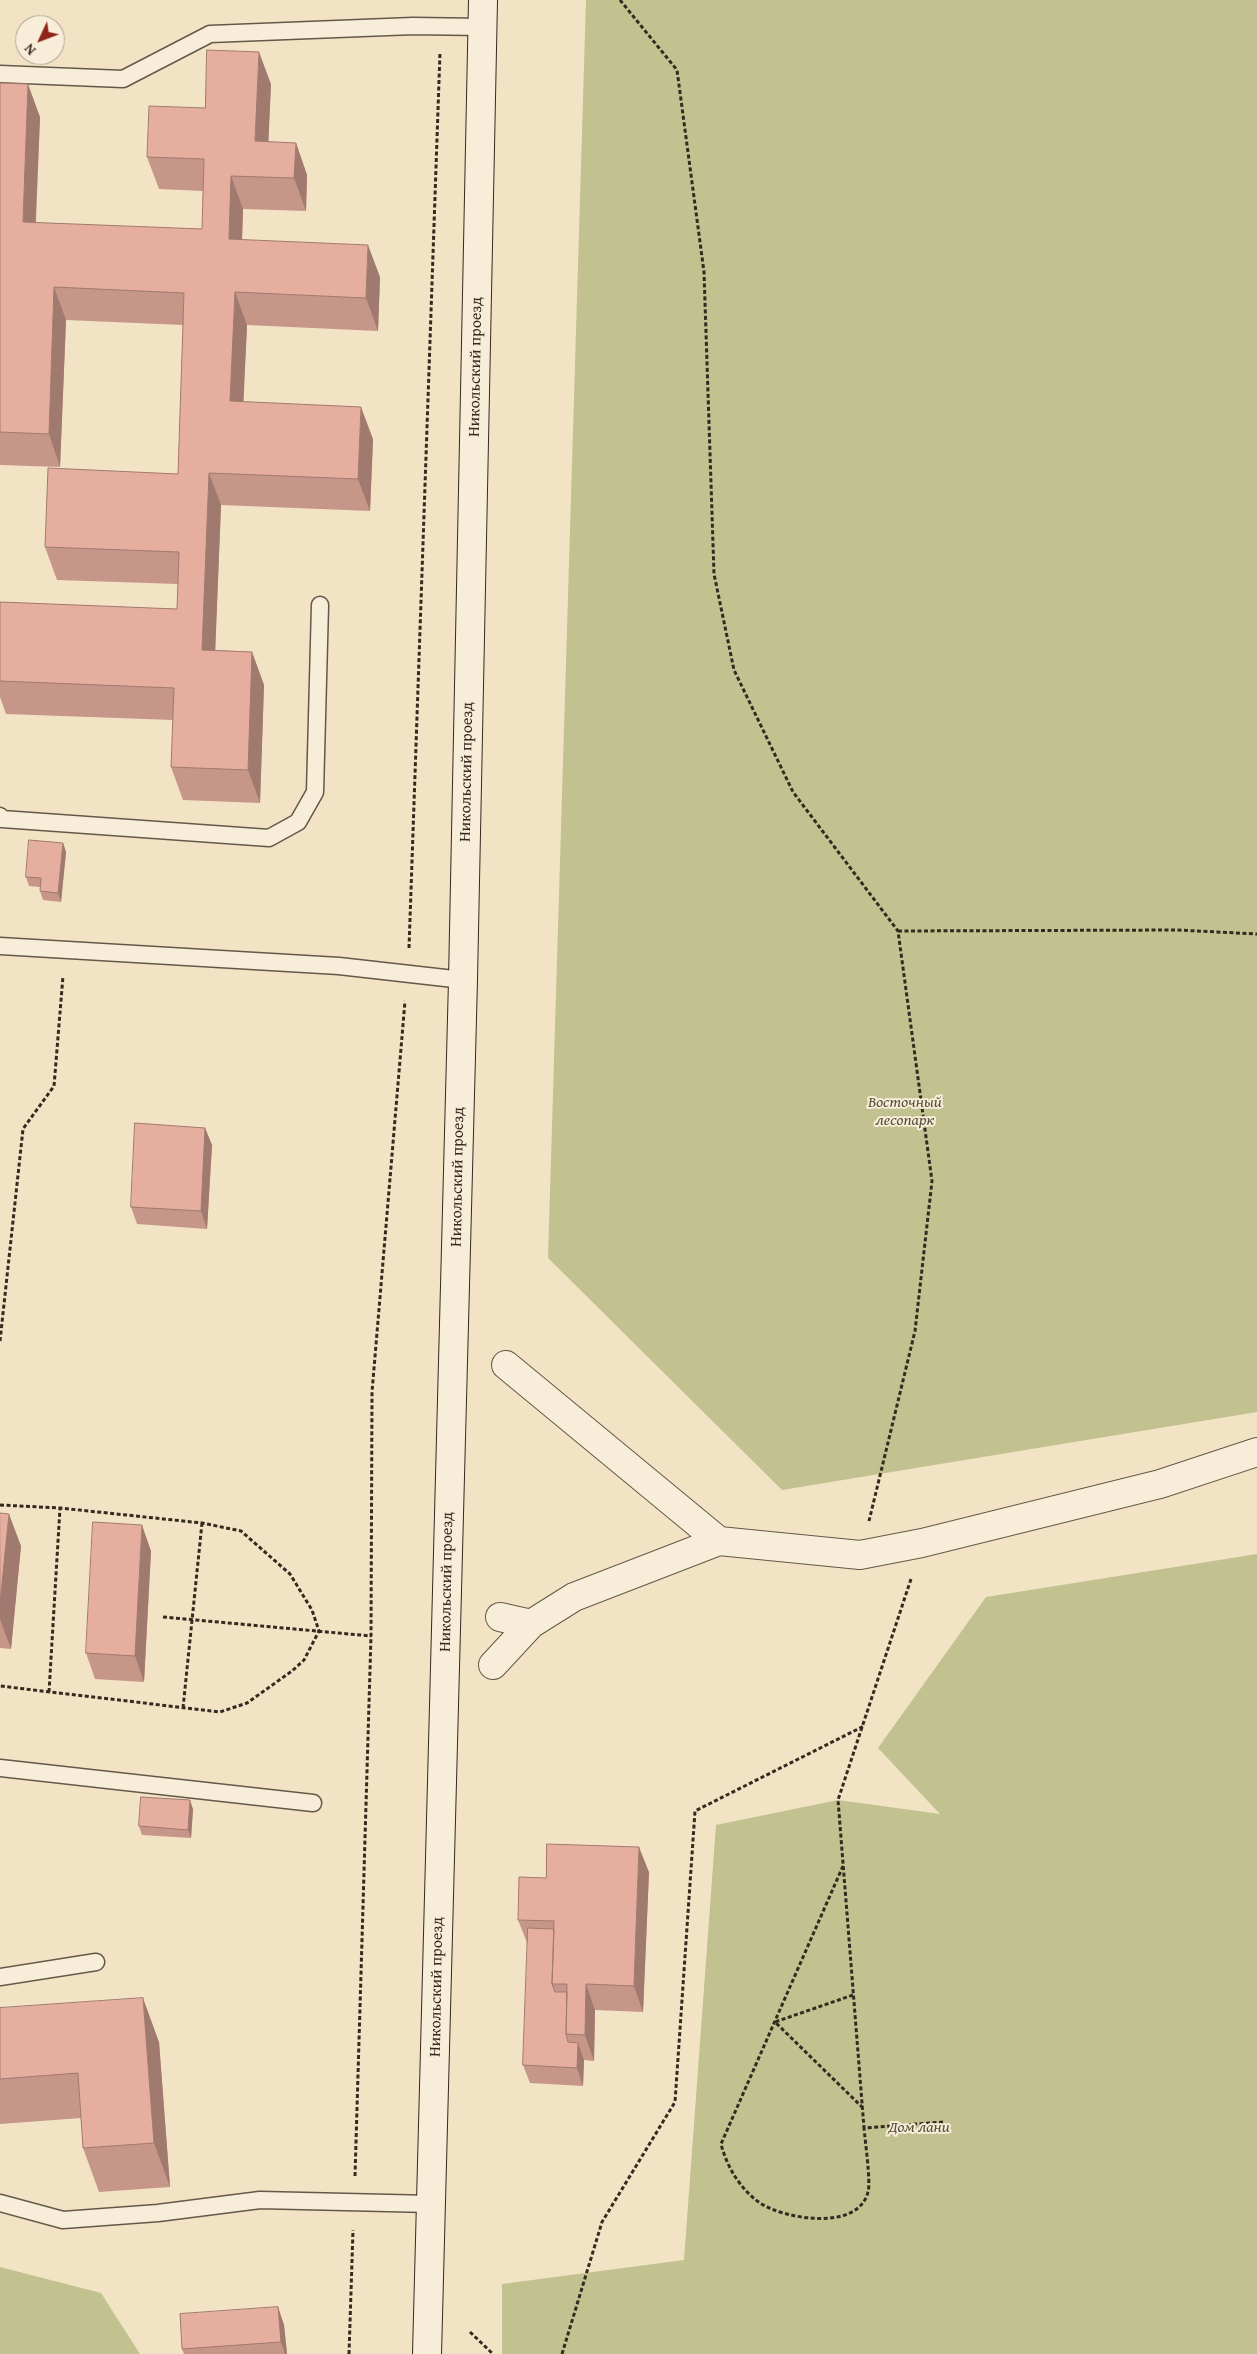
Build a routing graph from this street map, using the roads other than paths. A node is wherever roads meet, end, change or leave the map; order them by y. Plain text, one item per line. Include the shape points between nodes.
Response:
1 (484, 0) edge
2 (483, 27) junction
3 (0, 74) edge
4 (320, 605) dead end
5 (0, 816) edge
6 (0, 946) edge
7 (463, 980) junction
8 (506, 1365) dead end
9 (1257, 1452) edge
10 (719, 1541) junction
11 (500, 1617) dead end
12 (531, 1624) junction
13 (493, 1665) dead end
14 (0, 1768) edge
15 (313, 1803) dead end
16 (96, 1962) dead end
17 (0, 1977) edge
18 (0, 2203) edge
19 (431, 2204) junction
20 (427, 2354) edge

1 - 2 street, Никольский проезд
2 - 3 lane via 210,34 122,79
2 - 7 street, Никольский проезд
4 - 5 lane via 315,792 298,822 269,838 2,819
6 - 7 lane via 339,966
7 - 19 street, Никольский проезд
8 - 10 street
9 - 10 street via 1160,1484 860,1555
10 - 12 street via 574,1596
11 - 12 street
12 - 13 street
14 - 15 lane
16 - 17 lane
18 - 19 lane via 63,2220 260,2200
19 - 20 street, Никольский проезд

